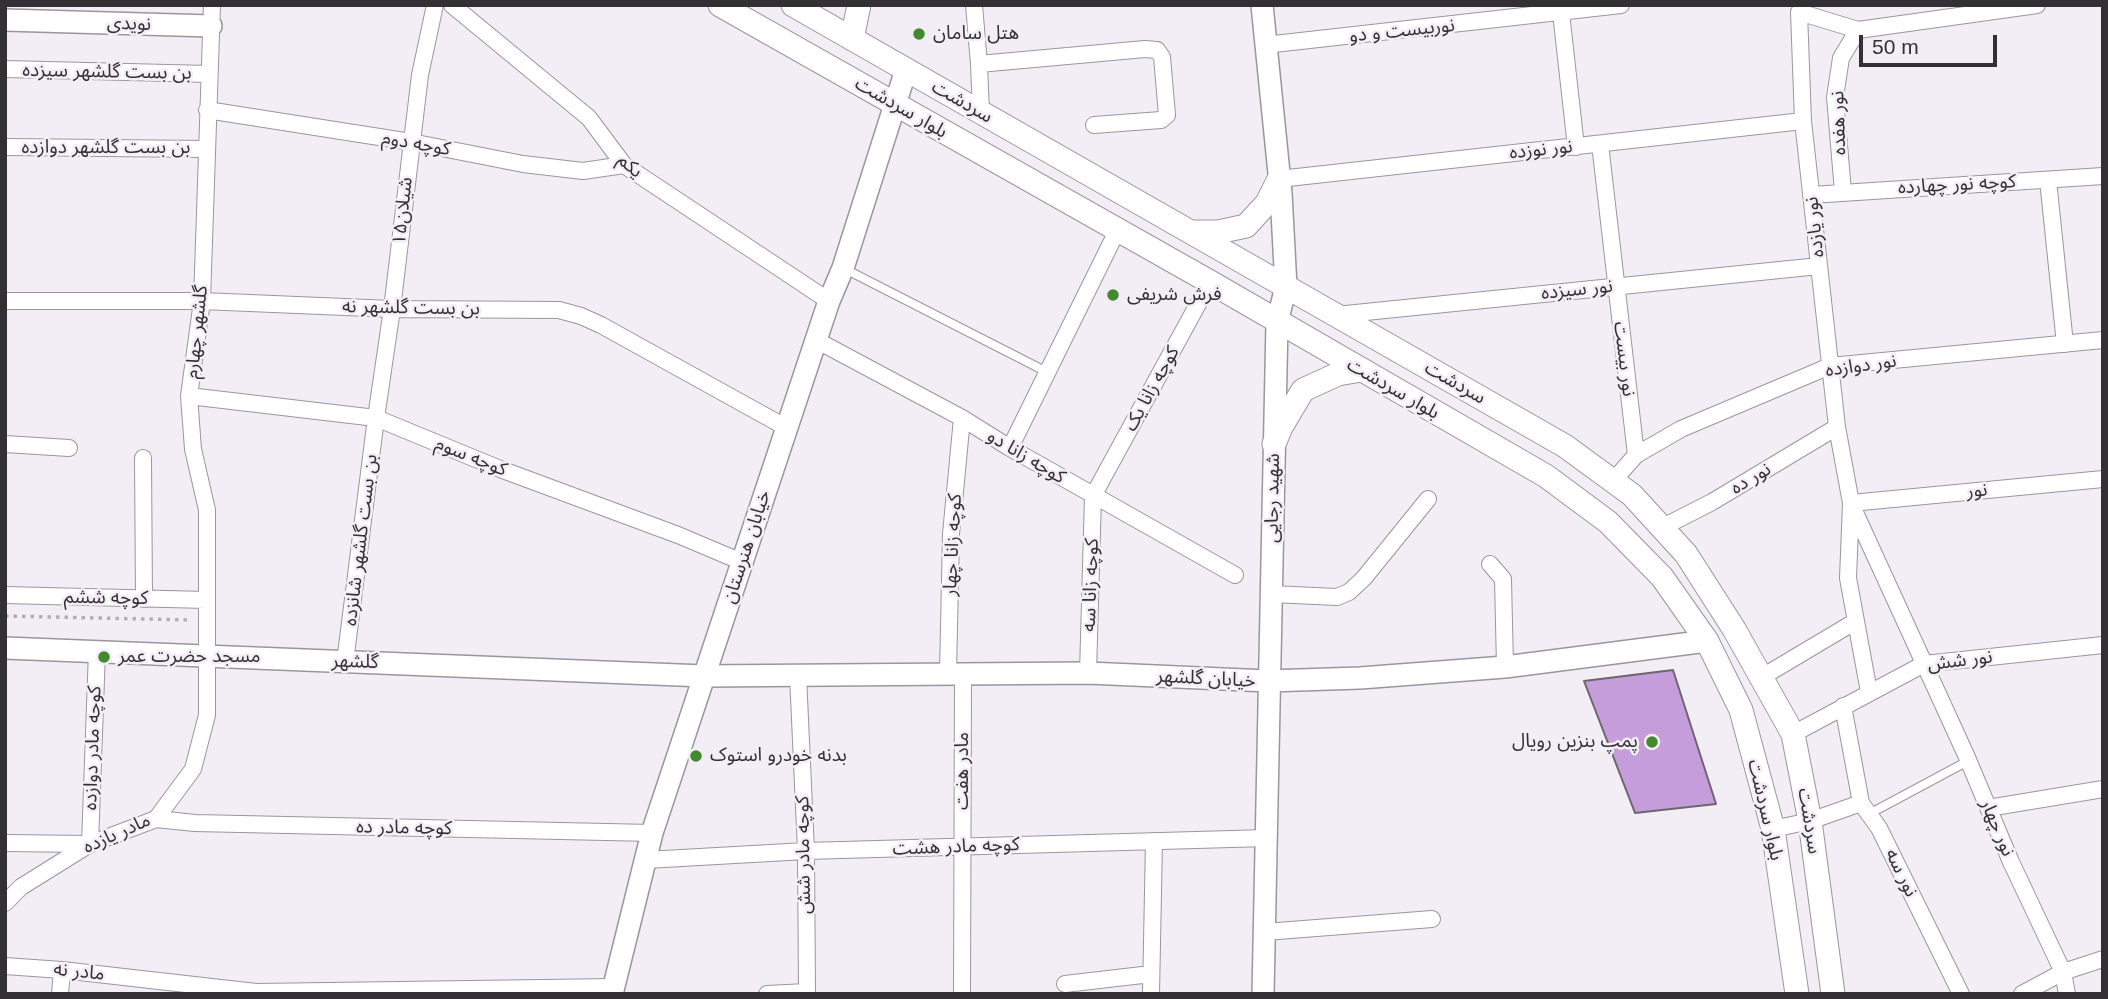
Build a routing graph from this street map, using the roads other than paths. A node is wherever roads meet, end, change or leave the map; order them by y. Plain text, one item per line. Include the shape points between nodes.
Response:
1 (435, 5) edge
2 (452, 5) edge
3 (720, 5) edge
4 (793, 5) edge
5 (859, 5) edge
6 (974, 5) edge
7 (1262, 5) edge
8 (1621, 5) edge
9 (2037, 5) edge
10 (1801, 8) edge
11 (1561, 13) junction
12 (211, 16) edge
13 (5, 20) edge
14 (1858, 30) junction
15 (852, 39) junction
16 (1265, 45) junction
17 (979, 64) junction
18 (5, 69) edge
19 (906, 70) junction
20 (209, 74) junction
21 (894, 104) junction
22 (207, 110) junction
23 (981, 113) junction
24 (1803, 121) junction
25 (1094, 125) dead end
26 (411, 142) junction
27 (1600, 144) junction
28 (5, 147) edge
29 (1576, 147) junction
30 (206, 149) junction
31 (624, 165) junction
32 (2103, 176) edge
33 (1279, 179) junction
34 (2048, 180) junction
35 (1843, 192) junction
36 (1811, 195) junction
37 (1117, 231) junction
38 (1191, 232) junction
39 (1819, 266) junction
40 (843, 268) junction
41 (1210, 282) junction
42 (1615, 286) junction
43 (1286, 287) junction
44 (5, 301) edge
45 (202, 301) junction
46 (829, 301) junction
47 (392, 309) junction
48 (1336, 315) junction
49 (1277, 323) junction
50 (816, 340) junction
51 (2103, 340) edge
52 (2065, 344) junction
53 (1830, 366) junction
54 (1361, 370) junction
55 (1047, 372) junction
56 (189, 396) junction
57 (376, 418) junction
58 (962, 418) junction
59 (1837, 427) junction
60 (787, 428) junction
61 (5, 444) edge
62 (1274, 444) junction
63 (69, 448) dead end
64 (1010, 448) junction
65 (1636, 454) junction
66 (143, 458) dead end
67 (2103, 479) edge
68 (1613, 481) junction
69 (1093, 496) junction
70 (1428, 499) dead end
71 (1851, 503) junction
72 (1663, 527) junction
73 (742, 562) junction
74 (1489, 564) dead end
75 (1235, 575) dead end
76 (1272, 594) junction
77 (5, 595) edge
78 (144, 599) junction
79 (207, 600) junction
80 (1856, 621) junction
81 (1707, 641) junction
82 (2103, 645) edge
83 (5, 648) edge
84 (87, 651) junction
85 (208, 657) junction
86 (345, 662) junction
87 (1924, 664) junction
88 (1505, 667) junction
89 (956, 673) junction
90 (1088, 673) junction
91 (797, 675) junction
92 (704, 676) junction
93 (1762, 677) junction
94 (1268, 681) junction
95 (1869, 692) junction
96 (1843, 706) junction
97 (1793, 734) junction
98 (1968, 761) junction
99 (2103, 789) edge
100 (1989, 808) junction
101 (1865, 809) junction
102 (156, 819) junction
103 (1810, 821) junction
104 (1773, 829) junction
105 (652, 833) junction
106 (1267, 838) junction
107 (1154, 841) junction
108 (5, 843) edge
109 (90, 844) junction
110 (963, 846) junction
111 (806, 851) junction
112 (646, 860) junction
113 (5, 904) edge
114 (1432, 919) dead end
115 (1265, 932) junction
116 (2103, 959) edge
117 (5, 965) edge
118 (62, 970) junction
119 (2063, 972) junction
120 (1151, 974) junction
121 (1065, 984) dead end
122 (613, 990) edge
123 (240, 992) edge
124 (807, 993) edge
125 (60, 994) edge
126 (767, 994) edge
127 (962, 994) edge
128 (1151, 994) edge
129 (1263, 994) edge
130 (1797, 994) edge
131 (1833, 994) edge
132 (1961, 994) edge
133 (2022, 994) edge
134 (2067, 994) edge

1 - 26 street, شیلان۱۵
2 - 31 street, یکم via 589,118
3 - 21 main road, بلوار سردشت
4 - 15 main road, سردشت
5 - 15 main road
6 - 17 street
7 - 16 street, شهید رجایی
8 - 11 street, نوربیست و دو
9 - 14 street
10 - 14 street, نور یازده
10 - 24 street, نور یازده
11 - 16 street, نوربیست و دو
11 - 29 street
12 - 13 street, نویدی
12 - 20 street, گلشهر چهارم
14 - 35 street, نور هفده via 1841,58 1835,97
15 - 19 main road, سردشت
16 - 33 street, شهید رجایی
17 - 23 street
17 - 25 street via 1157,50 1162,57 1167,115 1161,120
18 - 20 street, بن بست گلشهر سیزده
19 - 21 street, خیابان هنرستان
19 - 23 main road, سردشت
20 - 22 street, گلشهر چهارم
21 - 37 main road, بلوار سردشت
21 - 40 street, خیابان هنرستان
22 - 26 street, کوچه دوم
22 - 30 street, گلشهر چهارم
23 - 38 main road, سردشت
24 - 27 street, نور نوزده
24 - 36 street, نور یازده
26 - 31 street, کوچه دوم via 583,171
26 - 47 street, شیلان۱۵
27 - 29 street, نور نوزده
27 - 42 street, نور بیست
28 - 30 street, بن بست گلشهر دوازده
29 - 33 street, نور نوزده
30 - 45 street, گلشهر چهارم
31 - 46 street, یکم
32 - 34 street, کوچه نور چهارده
33 - 38 main road via 1268,203 1246,226
33 - 43 street, شهید رجایی
34 - 35 street, کوچه نور چهارده
34 - 52 street
35 - 36 street, کوچه نور چهارده
36 - 39 street, نور یازده
37 - 41 main road, بلوار سردشت
37 - 55 street
38 - 43 main road, سردشت
39 - 42 street, نور سیزده
39 - 53 street, نور یازده
40 - 46 street, خیابان هنرستان
40 - 55 lane
41 - 49 main road, بلوار سردشت
41 - 69 street, کوچه زانا یک
42 - 48 street, نور سیزده
42 - 65 street, نور بیست
43 - 48 main road, سردشت
43 - 49 street, شهید رجایی
44 - 45 street, بن بست گلشهر نه
45 - 47 street, بن بست گلشهر نه
45 - 56 street, گلشهر چهارم
46 - 50 street, خیابان هنرستان
47 - 57 street, شیلان۱۵
47 - 60 street, بن بست گلشهر نه via 559,310 581,316
48 - 68 main road, سردشت via 1565,446
49 - 54 main road, بلوار سردشت
49 - 62 street, شهید رجایی
50 - 58 street, کوچه زانا دو
50 - 60 street, خیابان هنرستان
51 - 52 street, نور دوازده
52 - 53 street, نور دوازده
53 - 59 street, نور یازده
53 - 65 street, نور دوازده via 1681,429
54 - 62 main road via 1338,373 1303,390
54 - 81 main road, بلوار سردشت via 1546,476 1608,522 1662,577
55 - 64 street
56 - 57 street, کوچه سوم
56 - 79 street, گلشهر چهارم via 193,449 207,510
57 - 73 street, کوچه سوم
57 - 86 street, بن بست گلشهر شانزده
58 - 64 street, کوچه زانا دو
58 - 89 street, کوچه زانا چهار via 951,534
59 - 71 street, نور یازده
59 - 72 street, نور ده
60 - 73 street, خیابان هنرستان
61 - 63 street
62 - 76 street, شهید رجایی
64 - 69 street, کوچه زانا دو
65 - 68 street
66 - 78 street
67 - 71 street, نور
68 - 72 main road, سردشت
69 - 75 street, کوچه زانا دو
69 - 90 street, کوچه زانا سه
70 - 76 street via 1349,592 1337,597
71 - 80 street via 1848,578
71 - 87 street, نور چهار
72 - 93 main road, سردشت via 1686,554
73 - 92 street, خیابان هنرستان
74 - 88 street via 1503,579
76 - 94 street, شهید رجایی
77 - 78 street, کوچه ششم
78 - 79 street, کوچه ششم
79 - 85 street, گلشهر چهارم
80 - 93 street
80 - 95 street
81 - 88 street, خیابان گلشهر
81 - 104 main road, بلوار سردشت via 1741,710
82 - 87 street, نور شش
83 - 84 street, گلشهر
84 - 85 street, گلشهر
84 - 109 street, کوچه مادر دوازده
85 - 86 street, گلشهر
85 - 102 street, مادر یازده via 207,715 193,769
86 - 92 street, گلشهر
87 - 95 street, نور شش
87 - 98 street, نور چهار
88 - 94 street, خیابان گلشهر
89 - 90 street, خیابان گلشهر
89 - 91 street, خیابان گلشهر
89 - 110 street, مادر هفت
90 - 94 street, خیابان گلشهر
91 - 92 street, خیابان گلشهر
91 - 111 street, کوچه مادر شش
92 - 105 street, خیابان هنرستان
93 - 97 main road, سردشت
94 - 106 street, شهید رجایی
95 - 96 street, نور شش
96 - 97 street, نور شش
96 - 101 street
97 - 103 main road, سردشت
98 - 100 street, نور چهار
98 - 101 lane
99 - 100 street
100 - 119 street, نور چهار
101 - 103 street
101 - 132 street, نور سه via 1879,828
102 - 105 street, کوچه مادر ده
102 - 109 street, مادر یازده
103 - 104 street
103 - 131 main road, سردشت
104 - 130 main road, بلوار سردشت
105 - 112 street, خیابان هنرستان
106 - 107 street, کوچه مادر هشت
106 - 115 street, شهید رجایی
107 - 110 street, کوچه مادر هشت
107 - 120 street
108 - 109 street
109 - 113 street, مادر یازده via 21,887
110 - 111 street, کوچه مادر هشت
110 - 127 street, مادر هفت
111 - 112 street, کوچه مادر هشت
111 - 124 street, کوچه مادر شش
112 - 122 street, خیابان هنرستان
114 - 115 street
115 - 129 street, شهید رجایی
116 - 119 street
117 - 118 street, مادر نه
118 - 123 street, مادر نه
118 - 125 street
119 - 133 street
119 - 134 street, نور چهار
120 - 121 street
120 - 128 street
122 - 123 street, مادر نه
124 - 126 street

